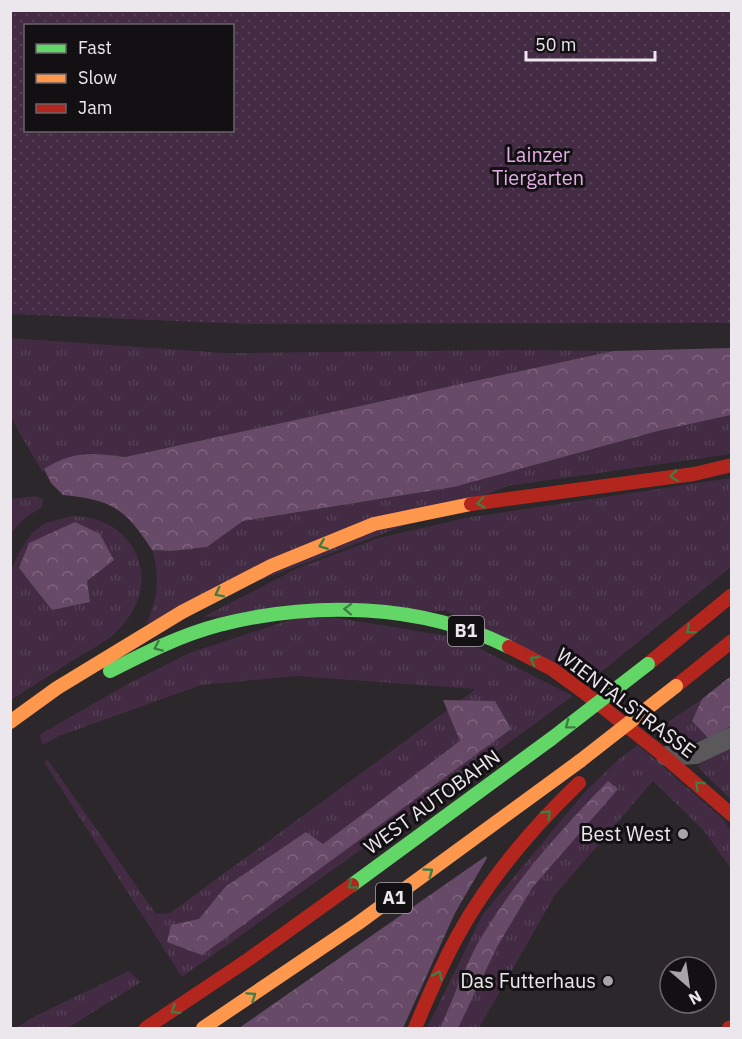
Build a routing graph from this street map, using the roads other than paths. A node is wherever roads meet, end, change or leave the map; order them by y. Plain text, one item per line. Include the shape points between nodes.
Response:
1 (732, 465) edge
2 (732, 596) edge
3 (728, 644) edge
4 (682, 690) junction
5 (10, 723) edge
6 (732, 737) edge
7 (626, 743) dead end
8 (666, 756) junction
9 (592, 771) dead end
10 (718, 803) junction
11 (732, 815) edge
12 (732, 820) edge
13 (146, 1029) edge
14 (203, 1029) edge
15 (415, 1029) edge

1 -> 5 main road via 694,474 462,505 374,524 271,566 182,612 57,688
2 -> 13 main road, WEST AUTOBAHN / A1, bridge via 551,739 337,896
3 - 4 main road, A1
4 - 7 main road via 657,719
14 -> 4 main road, A1, bridge via 357,924
8 -> 5 main road, WIENTALSTRASSE / B1 via 572,682 530,657 449,626 369,610 273,613 196,632 124,663
6 - 8 street via 696,754
10 -> 8 main road, WIENTALSTRASSE / B1
15 -> 9 main road via 456,938 491,881 531,831
10 - 11 main road, WIENTALSTRASSE / B1
10 - 12 main road

